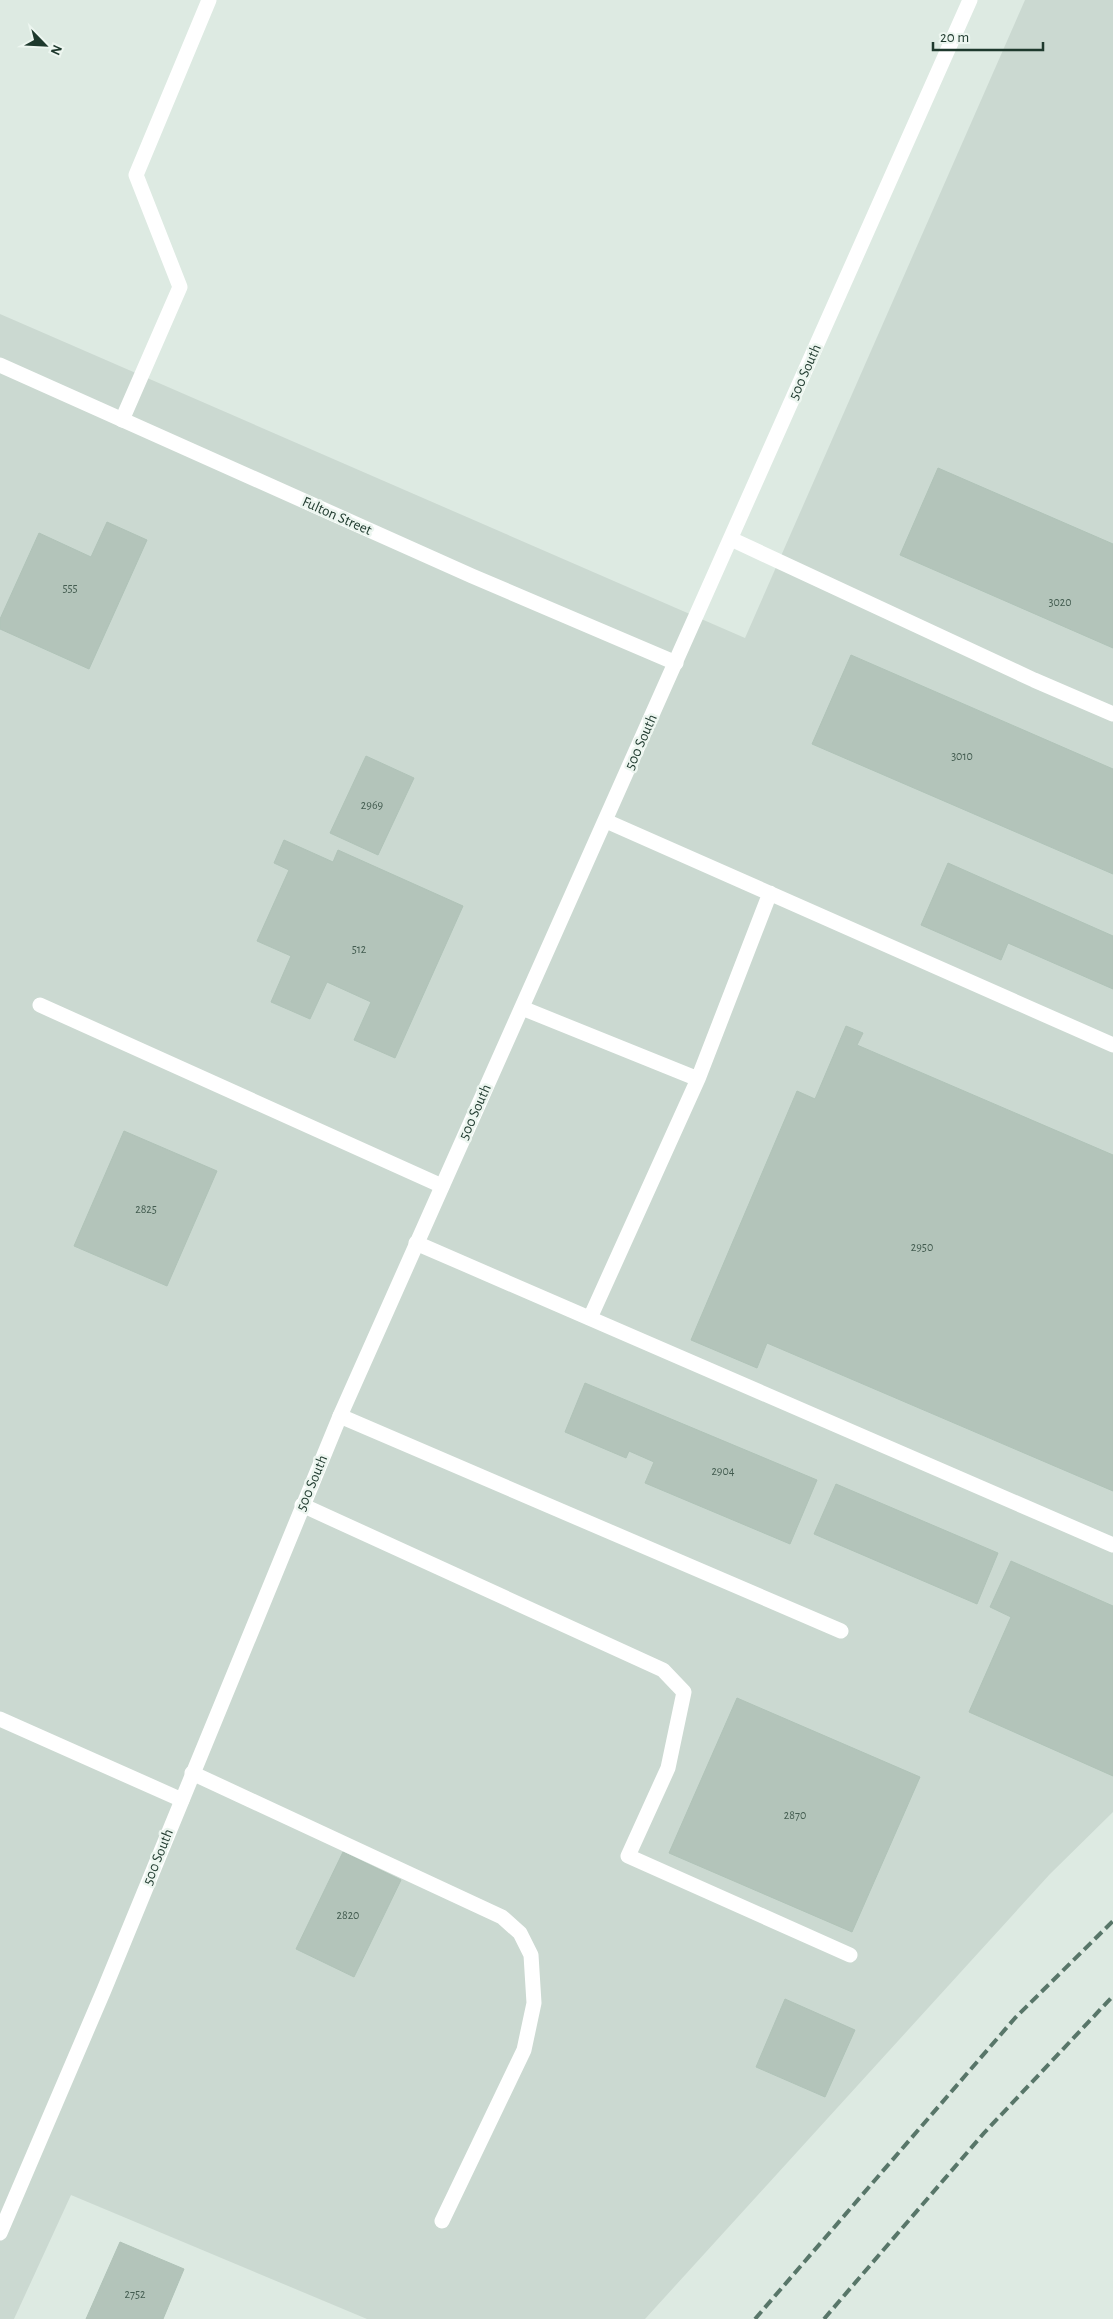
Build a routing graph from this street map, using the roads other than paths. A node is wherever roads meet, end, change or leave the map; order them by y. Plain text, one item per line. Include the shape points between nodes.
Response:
1 (209, 0) edge
2 (970, 0) edge
3 (0, 365) edge
4 (122, 420) junction
5 (731, 539) junction
6 (676, 663) junction
7 (1113, 714) edge
8 (606, 821) junction
9 (770, 894) junction
10 (40, 1005) dead end
11 (522, 1008) junction
12 (1113, 1045) edge
13 (698, 1078) junction
14 (442, 1186) junction
15 (416, 1243) junction
16 (590, 1318) junction
17 (340, 1416) junction
18 (302, 1505) junction
19 (1113, 1545) edge
20 (841, 1632) dead end
21 (0, 1719) edge
22 (192, 1773) junction
23 (182, 1800) junction
24 (850, 1955) dead end
25 (442, 2221) dead end
26 (0, 2233) edge

1 - 4 street via 136,175 180,287
2 - 5 street, 500 South
3 - 4 street, Fulton Street
4 - 6 street, Fulton Street
5 - 6 street, 500 South
5 - 7 street
6 - 8 street, 500 South
8 - 9 street
8 - 11 street, 500 South
9 - 12 street
9 - 13 street
10 - 14 street
11 - 13 street
11 - 14 street, 500 South
13 - 16 street
14 - 15 street, 500 South
15 - 16 street
15 - 17 street, 500 South
16 - 19 street
17 - 18 street, 500 South
17 - 20 street
18 - 22 street, 500 South
18 - 24 street via 663,1670 684,1692 668,1768 628,1856
21 - 23 street
22 - 23 street, 500 South
22 - 25 street via 502,1917 520,1933 531,1955 534,2003 524,2050
23 - 26 street, 500 South

